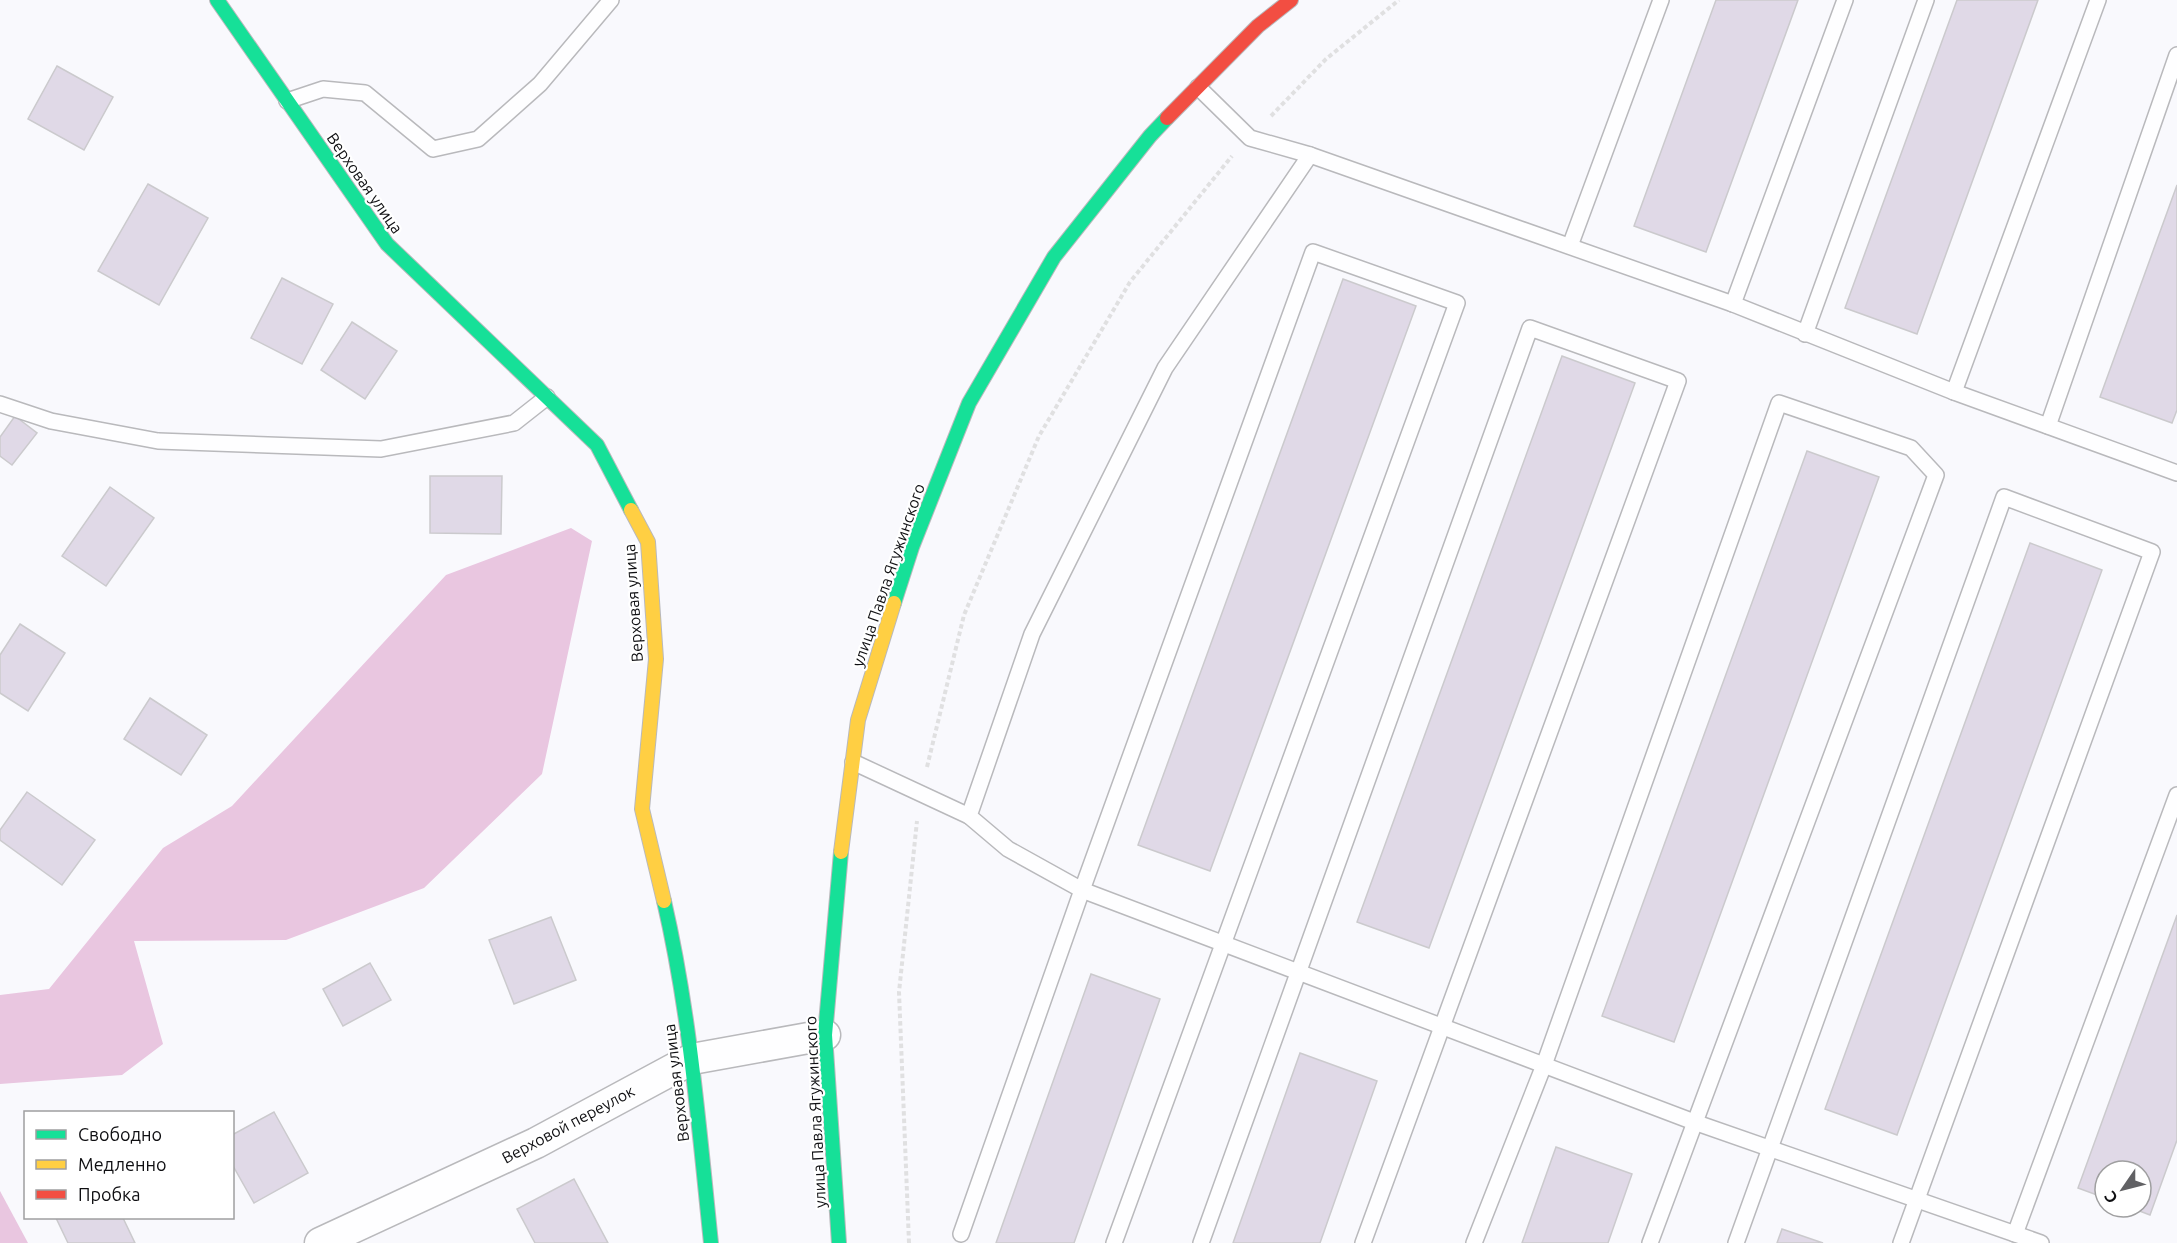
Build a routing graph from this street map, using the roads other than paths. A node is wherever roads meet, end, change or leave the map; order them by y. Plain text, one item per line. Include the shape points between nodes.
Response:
1 (217, 0) edge
2 (611, 0) edge
3 (1291, 0) edge
4 (1661, 0) edge
5 (1845, 0) edge
6 (1926, 0) edge
7 (2098, 0) edge
8 (2177, 55) edge
9 (1198, 87) junction
10 (287, 101) junction
11 (1310, 155) junction
12 (1570, 246) junction
13 (1733, 304) junction
14 (1804, 334) junction
15 (1954, 392) junction
16 (547, 397) junction
17 (0, 404) edge
18 (2048, 426) junction
19 (2177, 473) edge
20 (853, 762) junction
21 (2177, 795) edge
22 (969, 816) junction
23 (1082, 890) junction
24 (1224, 945) junction
25 (1299, 974) junction
26 (1443, 1028) junction
27 (825, 1035) junction
28 (692, 1059) junction
29 (1544, 1065) junction
30 (1694, 1122) junction
31 (1772, 1149) junction
32 (1916, 1199) junction
33 (961, 1234) dead end
34 (2015, 1234) junction
35 (320, 1243) edge
36 (711, 1243) edge
37 (839, 1243) edge
38 (1114, 1243) edge
39 (1201, 1243) edge
40 (1363, 1243) edge
41 (1474, 1243) edge
42 (1650, 1243) edge
43 (1736, 1243) edge
44 (1900, 1243) edge
45 (2041, 1243) edge

1 - 10 street, Верховая улица
2 - 10 lane via 540,84 478,139 433,149 365,93 323,89
3 - 9 street, улица Павла Ягужинского via 1258,26
4 - 12 lane
5 - 13 lane
6 - 14 lane
7 - 15 lane
8 - 18 lane
9 - 11 lane via 1250,138
9 - 20 street, улица Павла Ягужинского via 1150,136 1054,257 969,403 912,547 858,720
10 - 16 street, Верховая улица via 387,244
11 - 12 lane
11 - 22 lane via 1165,368 1032,634
12 - 13 lane
13 - 14 lane
14 - 15 lane
15 - 18 lane
16 - 17 lane via 514,423 381,449 158,441 51,421
16 - 28 street, Верховая улица via 597,445 648,543 656,659 642,809 673,941
18 - 19 lane
20 - 22 lane
20 - 27 street, улица Павла Ягужинского via 835,900
21 - 34 lane
22 - 23 lane via 1008,849
23 - 24 lane
23 - 24 lane via 1313,252 1457,303
23 - 33 lane
24 - 25 lane
24 - 38 lane
25 - 26 lane
25 - 26 lane via 1530,328 1678,381
25 - 39 lane
26 - 29 lane
26 - 40 lane
27 - 28 street, Верховой переулок
27 - 37 street, улица Павла Ягужинского
28 - 35 street, Верховой переулок via 536,1143
28 - 36 street, Верховая улица
29 - 30 lane
29 - 30 lane via 1779,404 1911,448 1936,475
29 - 41 lane
30 - 31 lane
30 - 42 lane
31 - 32 lane
31 - 32 lane via 2004,497 2152,552
31 - 43 lane
32 - 34 lane
32 - 44 lane
34 - 45 lane

